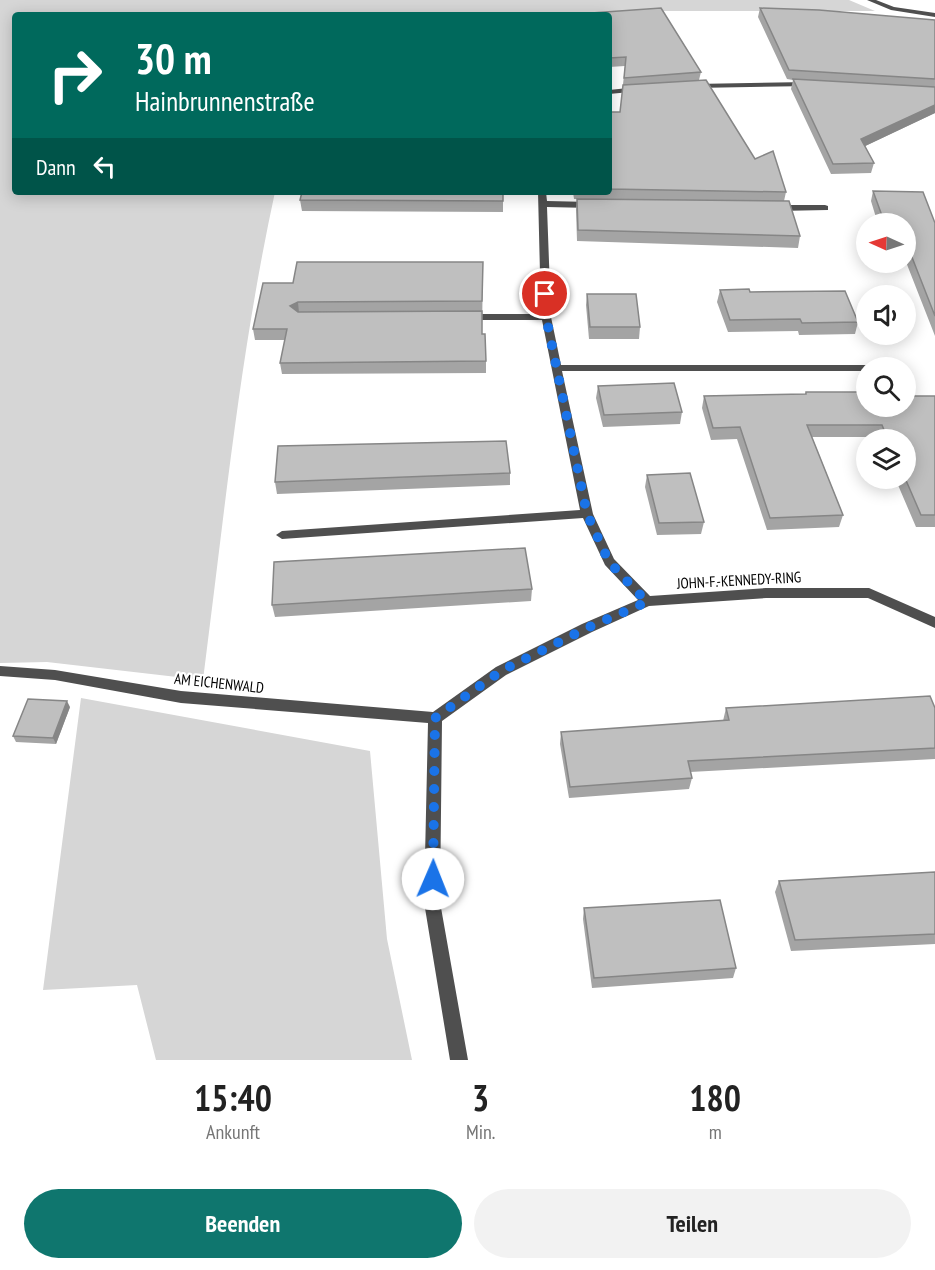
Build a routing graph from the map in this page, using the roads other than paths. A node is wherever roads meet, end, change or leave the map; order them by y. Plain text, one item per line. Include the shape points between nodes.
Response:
1 (870, 0) edge
2 (935, 15) edge
3 (813, 84) edge
4 (680, 86) edge
5 (648, 87) edge
6 (612, 92) edge
7 (542, 195) edge
8 (542, 204) junction
9 (601, 205) edge
10 (766, 207) edge
11 (825, 208) dead end
12 (452, 317) edge
13 (546, 317) junction
14 (556, 368) junction
15 (856, 368) edge
16 (587, 514) junction
17 (282, 535) dead end
18 (647, 602) junction
19 (935, 623) edge
20 (0, 671) edge
21 (435, 718) junction
22 (459, 1060) edge

1 - 2 street via 893,9
3 - 4 street
5 - 6 street
7 - 8 street
8 - 9 street
8 - 13 street
10 - 11 street
12 - 13 street
13 - 14 street
14 - 15 street
14 - 16 street
16 - 17 street
16 - 18 street via 609,562
18 - 19 street, JOHN-F.-KENNEDY-RING via 766,592 869,593
18 - 21 street, JOHN-F.-KENNEDY-RING via 501,671
20 - 21 street, AM EICHENWALD via 54,675 181,697
21 - 22 street via 432,902

